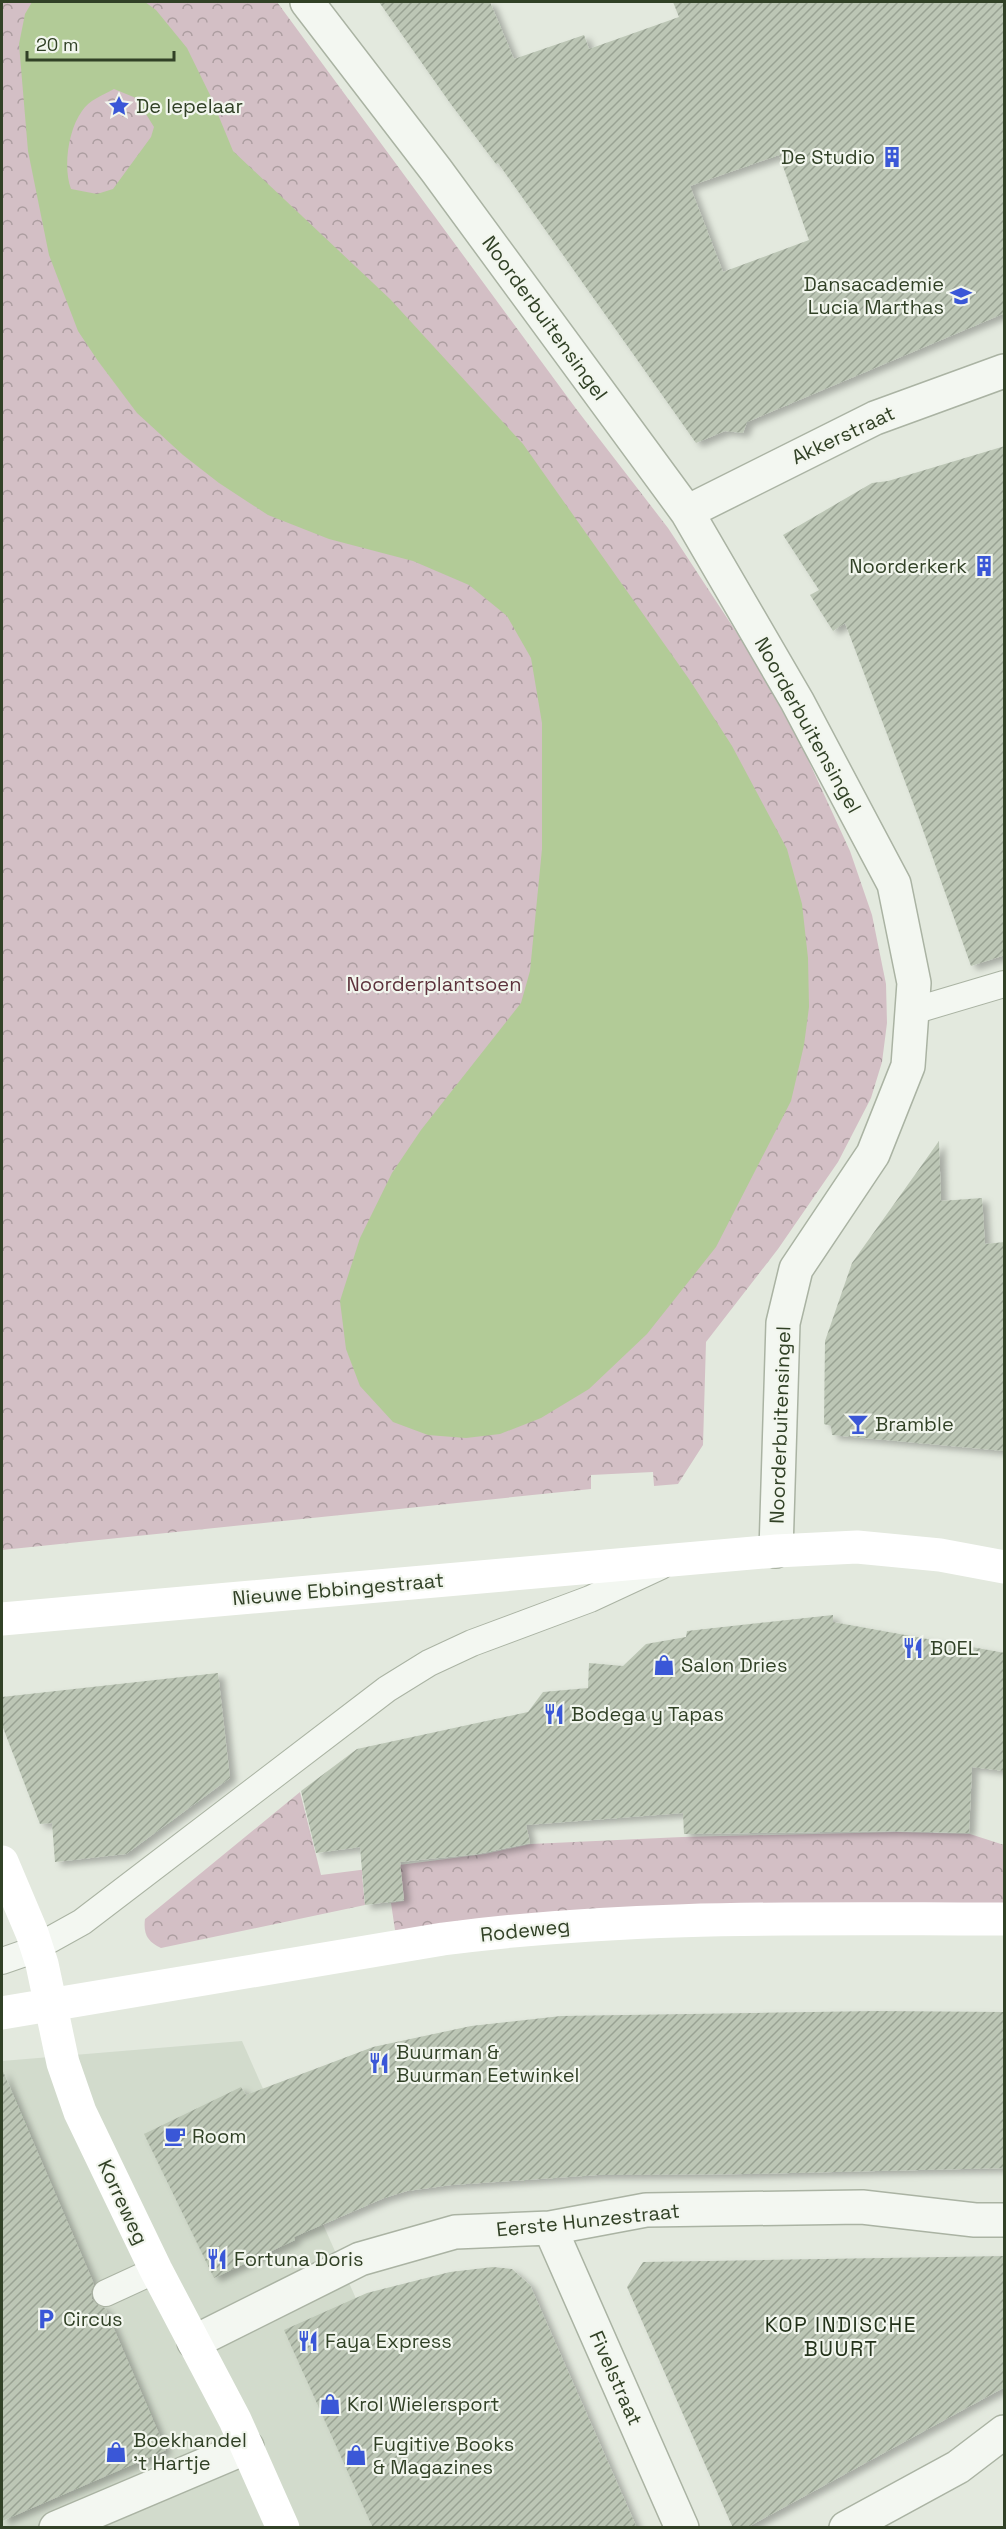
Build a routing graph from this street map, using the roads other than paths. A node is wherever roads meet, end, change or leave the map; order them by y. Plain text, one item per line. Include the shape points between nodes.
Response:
1 (307, 2) edge
2 (1005, 371) edge
3 (687, 512) junction
4 (1005, 984) edge
5 (913, 1011) junction
6 (776, 1551) junction
7 (675, 1560) junction
8 (1005, 1567) edge
9 (2, 1619) edge
10 (2, 1862) edge
11 (1005, 1919) edge
12 (37, 1947) junction
13 (2, 1961) edge
14 (51, 2006) junction
15 (2, 2013) edge
16 (1005, 2220) edge
17 (550, 2228) junction
18 (156, 2270) junction
19 (106, 2293) dead end
20 (194, 2342) junction
21 (1005, 2432) edge
22 (247, 2447) junction
23 (56, 2528) edge
24 (283, 2528) edge
25 (682, 2528) edge
26 (846, 2528) edge

1 - 3 street, Noorderbuitensingel via 443,179
2 - 3 street, Akkerstraat via 875,418
3 - 5 street, Noorderbuitensingel via 797,701 894,884 914,983
4 - 5 lane
5 - 6 street, Noorderbuitensingel via 908,1066 873,1154 796,1269 783,1323
6 - 7 main road, Nieuwe Ebbingestraat
6 - 8 main road, Nieuwe Ebbingestraat via 857,1547 940,1555
7 - 9 main road, Nieuwe Ebbingestraat
7 - 12 lane, Nieuwe Ebbingestraat via 590,1599 518,1624 429,1663 387,1689 94,1914
10 - 12 main road, Korreweg
11 - 14 main road, Rodeweg via 658,1920 510,1930
12 - 13 lane, Nieuwe Ebbingestraat
12 - 14 main road, Korreweg
14 - 15 main road, Rodeweg
14 - 18 main road, Korreweg via 63,2063 80,2112
16 - 17 street, Eerste Hunzestraat via 862,2206 646,2210
17 - 20 street, Eerste Hunzestraat via 455,2232 360,2259
17 - 25 street, Fivelstraat
18 - 19 lane
18 - 20 main road, Korreweg
20 - 22 main road, Korreweg
21 - 26 street via 958,2467
22 - 23 street
22 - 24 main road, Korreweg

